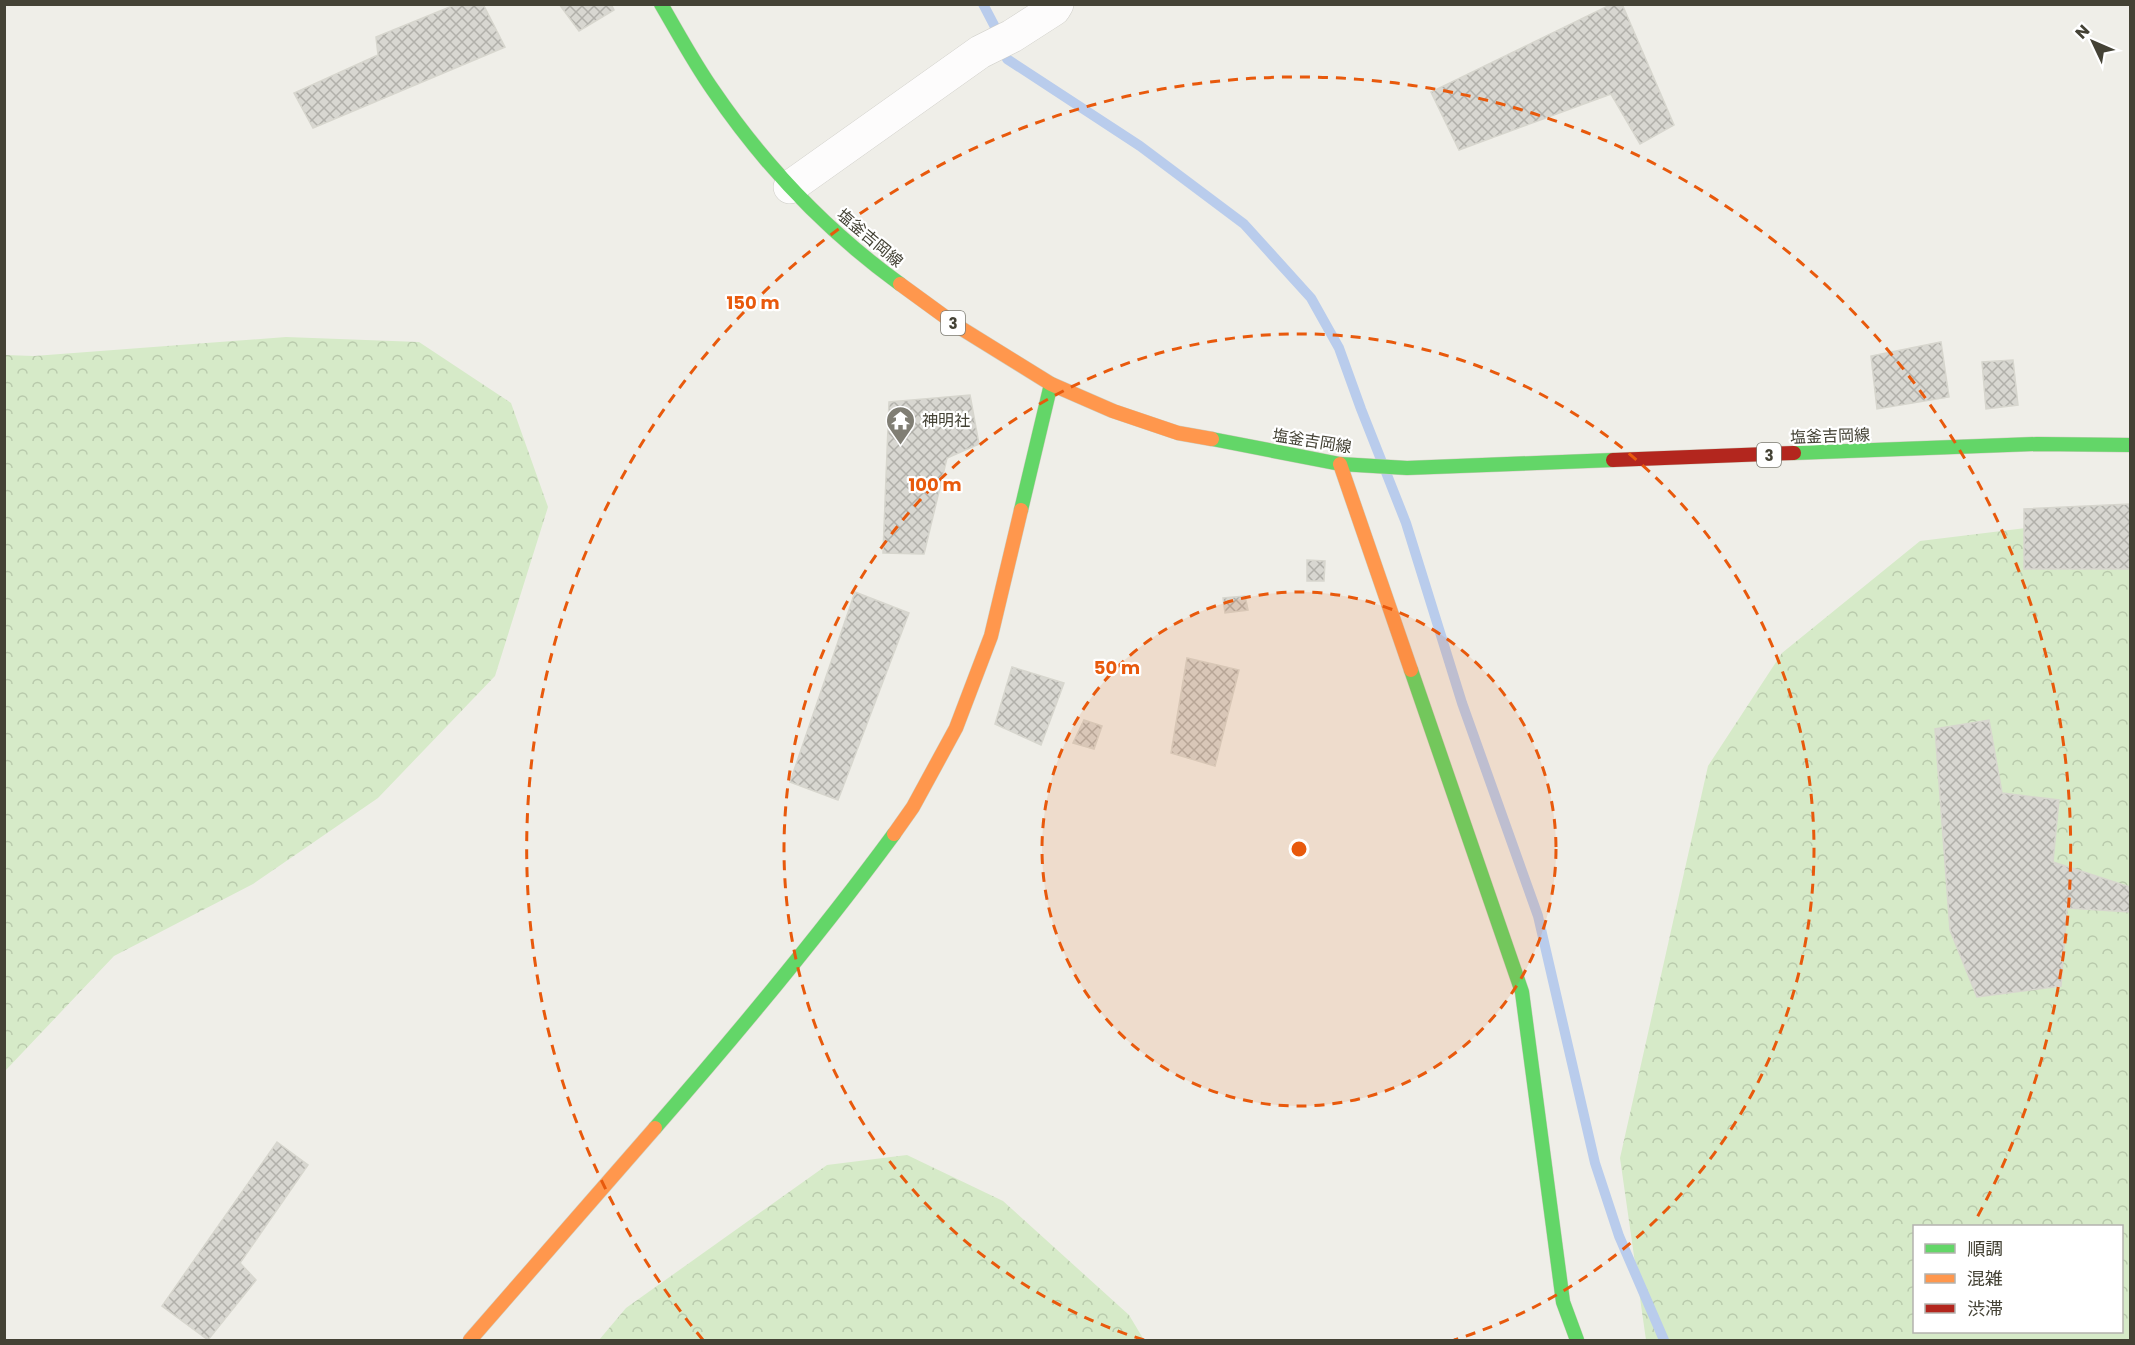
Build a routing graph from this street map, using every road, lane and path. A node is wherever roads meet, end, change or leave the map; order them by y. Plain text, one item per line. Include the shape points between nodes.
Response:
1 (661, 4) edge
2 (1057, 4) edge
3 (790, 187) junction
4 (1051, 384) junction
5 (2130, 445) edge
6 (1340, 464) junction
7 (470, 1341) edge
8 (1577, 1341) edge

1 - 3 street, 塩釜吉岡線 / 3 via 713,90
2 - 3 street via 1012,36 980,52
3 - 4 street, 塩釜吉岡線 / 3 via 870,262 959,327
4 - 6 street, 塩釜吉岡線 / 3 via 1178,433
4 - 7 street via 991,636 956,728 913,807 839,909 723,1050
5 - 6 street, 塩釜吉岡線 / 3 via 2037,444 1407,468
6 - 8 street via 1522,992 1563,1302

